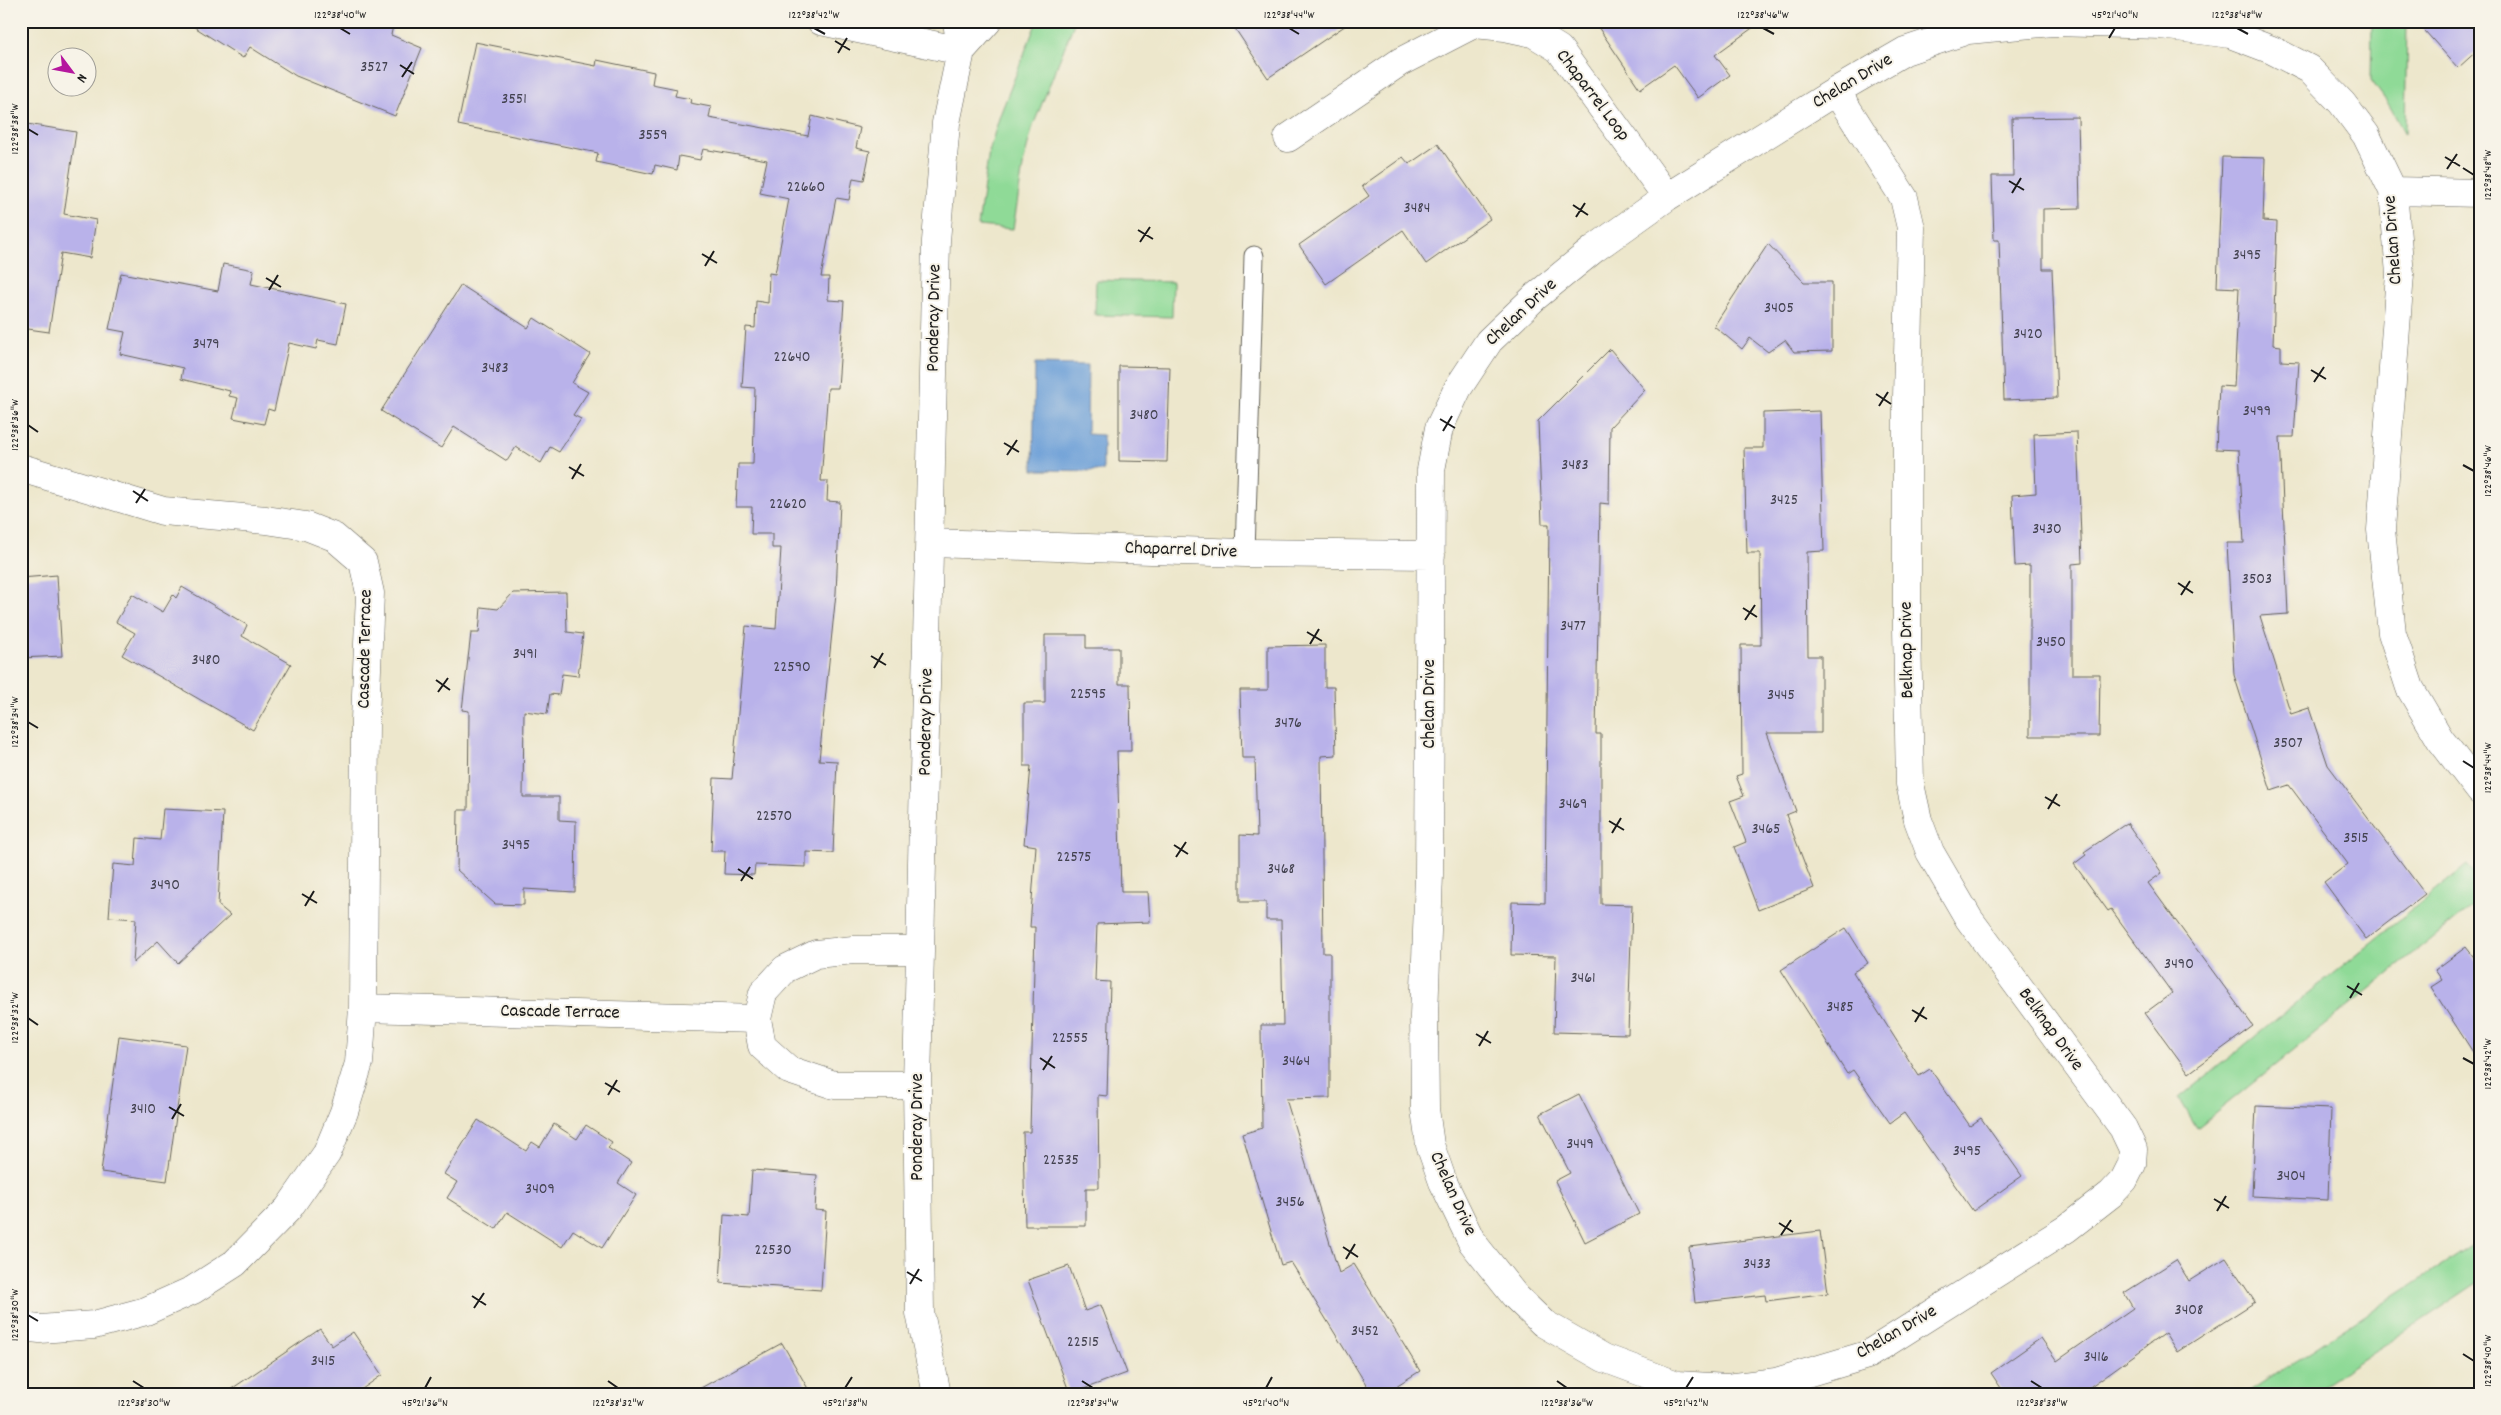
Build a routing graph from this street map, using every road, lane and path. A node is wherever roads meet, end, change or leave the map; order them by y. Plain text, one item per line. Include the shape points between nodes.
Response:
1 (821, 21) edge
2 (957, 21) edge
3 (988, 21) edge
4 (960, 51) junction
5 (1836, 91) junction
6 (1288, 138) dead end
7 (2393, 191) junction
8 (2480, 192) edge
9 (1667, 198) junction
10 (1254, 256) dead end
11 (21, 468) edge
12 (930, 543) junction
13 (1245, 553) junction
14 (1431, 556) junction
15 (2480, 792) edge
16 (920, 950) junction
17 (363, 1008) junction
18 (757, 1019) junction
19 (917, 1085) junction
20 (2132, 1164) joint
21 (21, 1327) edge
22 (937, 1394) edge

1 - 4 street
2 - 4 street, Ponderay Drive
3 - 4 street
4 - 12 street, Ponderay Drive via 946,124 936,241
5 - 7 street, Chelan Drive via 1905,51 1968,30 2053,22 2162,25 2230,34 2309,69 2342,102 2366,135
5 - 9 street, Chelan Drive
5 - 20 street, Belknap Drive via 1904,198 1911,228 1906,398 1907,628 1910,784 1918,820 1930,852 1969,919 2123,1128 2133,1149
6 - 9 street, Chaparrel Loop via 1400,62 1464,29 1474,24 1505,27 1532,34 1559,49
7 - 8 street
7 - 15 street, Chelan Drive via 2400,274 2381,530 2392,633 2410,688 2440,739
9 - 14 street, Chelan Drive via 1594,249 1535,297 1489,341 1458,388 1439,428 1431,470
10 - 13 lane
11 - 17 street, Cascade Terrace via 163,511 306,526 334,537 363,562 370,593 365,720
12 - 13 street, Chaparrel Drive
12 - 16 street, Ponderay Drive
13 - 14 street, Chaparrel Drive
14 - 20 street, Chelan Drive via 1424,1016 1425,1108 1430,1145 1443,1182 1472,1242 1515,1296 1543,1323 1604,1358 1676,1385 1727,1388 1776,1382 1867,1355 2084,1215 2112,1194
16 - 18 street via 852,950 816,954 785,969 762,993
16 - 19 street, Ponderay Drive
17 - 18 street, Cascade Terrace
17 - 21 street, Cascade Terrace via 359,1063 344,1112 326,1153 288,1209 235,1263 193,1290 146,1311 94,1325 40,1329
18 - 19 street via 762,1046 788,1070 834,1085
19 - 22 street, Ponderay Drive via 920,1313

